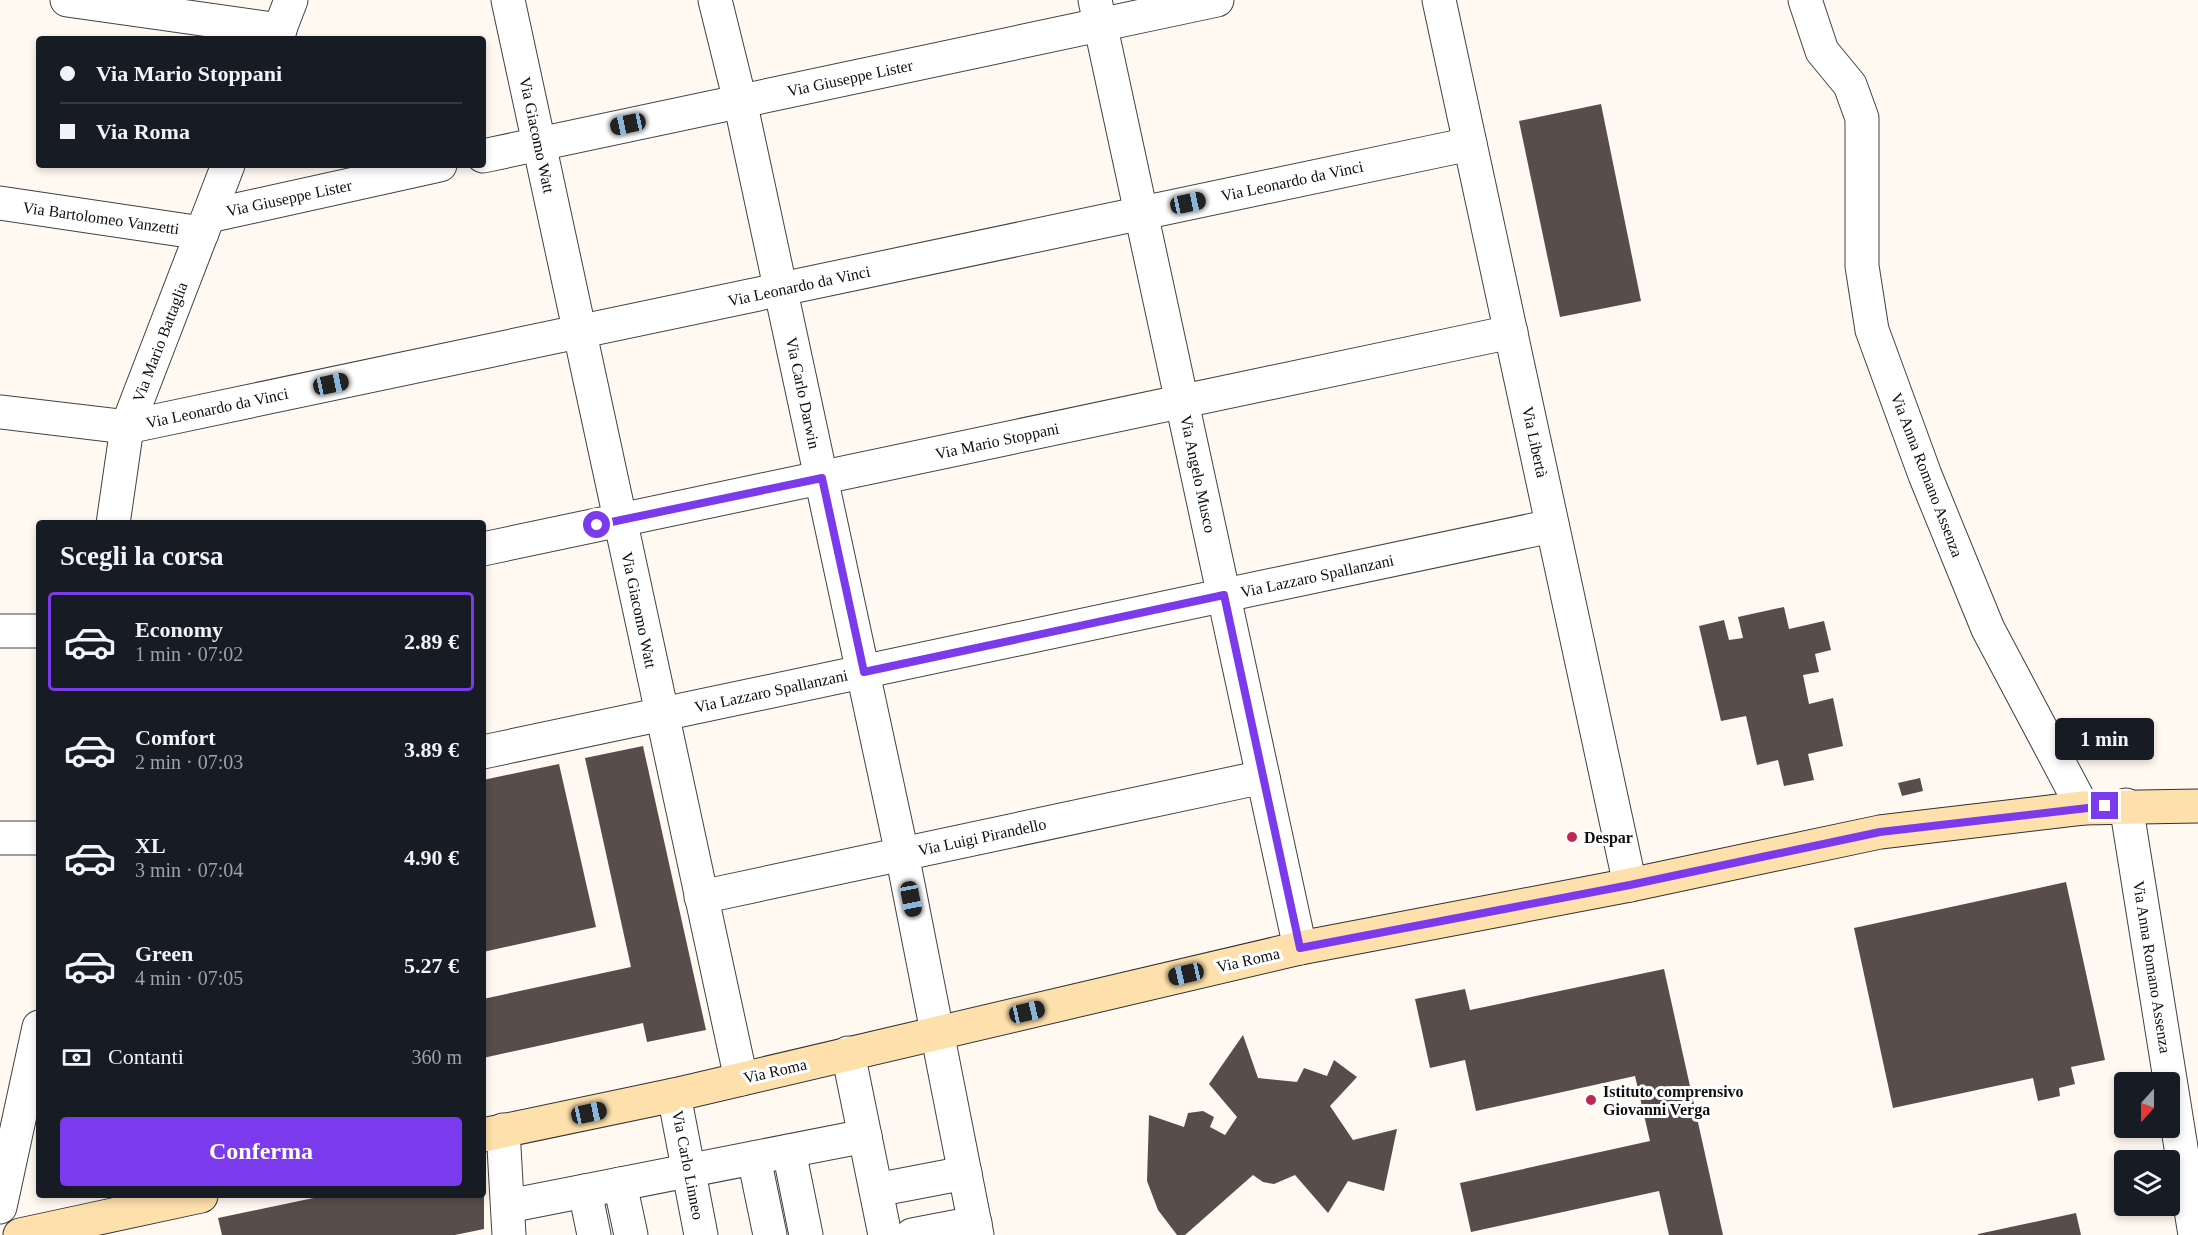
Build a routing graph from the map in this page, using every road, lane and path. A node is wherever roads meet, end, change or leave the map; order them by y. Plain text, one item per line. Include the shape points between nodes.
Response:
1 (67, 0) edge
2 (291, 0) edge
3 (508, 0) edge
4 (716, 0) edge
5 (1217, 0) edge
6 (1439, 0) edge
7 (1805, 0) edge
8 (168, 7) edge
9 (1098, 12) edge
10 (278, 34) edge
11 (740, 101) junction
12 (538, 143) junction
13 (1470, 144) junction
14 (486, 155) edge
15 (227, 168) edge
16 (428, 168) edge
17 (0, 203) edge
18 (1141, 213) junction
19 (205, 224) junction
20 (781, 289) junction
21 (580, 332) junction
22 (1511, 332) junction
23 (1182, 401) junction
24 (0, 412) edge
25 (127, 428) junction
26 (822, 478) junction
27 (114, 520) edge
28 (620, 520) junction
29 (1552, 526) junction
30 (486, 548) edge
31 (1224, 595) junction
32 (0, 631) edge
33 (36, 631) edge
34 (864, 672) junction
35 (662, 714) junction
36 (486, 751) edge
37 (1263, 777) junction
38 (2126, 805) junction
39 (2198, 806) edge
40 (2083, 808) junction
41 (0, 838) edge
42 (36, 838) edge
43 (902, 854) junction
44 (1630, 885) junction
45 (701, 897) junction
46 (1300, 948) junction
47 (936, 1033) junction
48 (36, 1041) edge
49 (848, 1053) junction
50 (741, 1079) junction
51 (674, 1095) junction
52 (493, 1133) edge
53 (865, 1136) junction
54 (789, 1151) junction
55 (754, 1158) junction
56 (689, 1170) junction
57 (965, 1173) junction
58 (620, 1184) junction
59 (876, 1190) junction
60 (585, 1191) junction
61 (192, 1198) edge
62 (0, 1207) edge
63 (509, 1221) edge
64 (976, 1229) edge
65 (20, 1235) edge
66 (594, 1235) edge
67 (631, 1235) edge
68 (701, 1235) edge
69 (770, 1235) edge
70 (806, 1235) edge
71 (885, 1235) edge
72 (912, 1235) edge
73 (2195, 1235) edge

1 - 8 street
2 - 10 street
3 - 12 street, Via Giacomo Watt
4 - 11 street, Via Carlo Darwin
5 - 9 street, Via Giuseppe Lister
6 - 13 street, Via Libertà
7 - 40 street, Via Anna Romano Assenza via 1822,51 1850,85 1862,118 1862,266 1872,330 1925,475 1988,629
8 - 10 street
9 - 11 street, Via Giuseppe Lister
9 - 18 street, Via Angelo Musco
11 - 12 street, Via Giuseppe Lister
11 - 20 street, Via Carlo Darwin
12 - 14 street, Via Giuseppe Lister
12 - 21 street, Via Giacomo Watt
13 - 18 street, Via Leonardo da Vinci
13 - 22 street, Via Libertà
15 - 19 street, Via Mario Battaglia
16 - 19 street, Via Giuseppe Lister
17 - 19 street, Via Bartolomeo Vanzetti
18 - 20 street, Via Leonardo da Vinci
18 - 23 street, Via Angelo Musco
19 - 25 street, Via Mario Battaglia
20 - 21 street, Via Leonardo da Vinci
20 - 26 street, Via Carlo Darwin
21 - 25 street, Via Leonardo da Vinci
21 - 28 street, Via Giacomo Watt
22 - 23 street, Via Mario Stoppani
22 - 29 street, Via Libertà
23 - 26 street, Via Mario Stoppani
23 - 31 street, Via Angelo Musco
24 - 25 street, Via Leonardo da Vinci
25 - 27 street, Via Mario Battaglia
26 - 28 street, Via Mario Stoppani
26 - 34 street, Via Carlo Darwin
28 - 30 street, Via Mario Stoppani
28 - 35 street, Via Giacomo Watt
29 - 31 street, Via Lazzaro Spallanzani
29 - 44 street, Via Libertà
31 - 34 street, Via Lazzaro Spallanzani
31 - 37 street, Via Angelo Musco
32 - 33 street
34 - 35 street, Via Lazzaro Spallanzani
34 - 43 street, Via Carlo Darwin
35 - 36 street, Via Lazzaro Spallanzani
35 - 45 street, Via Giacomo Watt
37 - 43 street, Via Luigi Pirandello
37 - 46 street, Via Angelo Musco
38 - 39 main road, Via Roma
38 - 40 main road, Via Roma
38 - 73 street, Via Anna Romano Assenza
40 - 44 main road, Via Roma via 1880,832
41 - 42 street
43 - 45 street, Via Luigi Pirandello
43 - 47 street, Via Carlo Darwin
44 - 46 main road, Via Roma
45 - 50 street, Via Giacomo Watt
46 - 47 main road, Via Roma
47 - 49 main road, Via Roma
47 - 57 street, Via Carlo Darwin
48 - 62 street
49 - 50 main road, Via Roma
49 - 53 street
50 - 51 main road, Via Roma
51 - 52 main road, Via Roma
51 - 56 street, Via Carlo Linneo
52 - 63 street
53 - 54 street
53 - 59 street
54 - 55 street
54 - 70 street
55 - 56 street
55 - 69 street
56 - 58 street
56 - 68 street, Via Carlo Linneo
57 - 59 street
57 - 64 street, Via Carlo Darwin
58 - 60 street
58 - 67 street
59 - 71 street
60 - 63 street
60 - 66 street
61 - 65 main road
64 - 72 street

